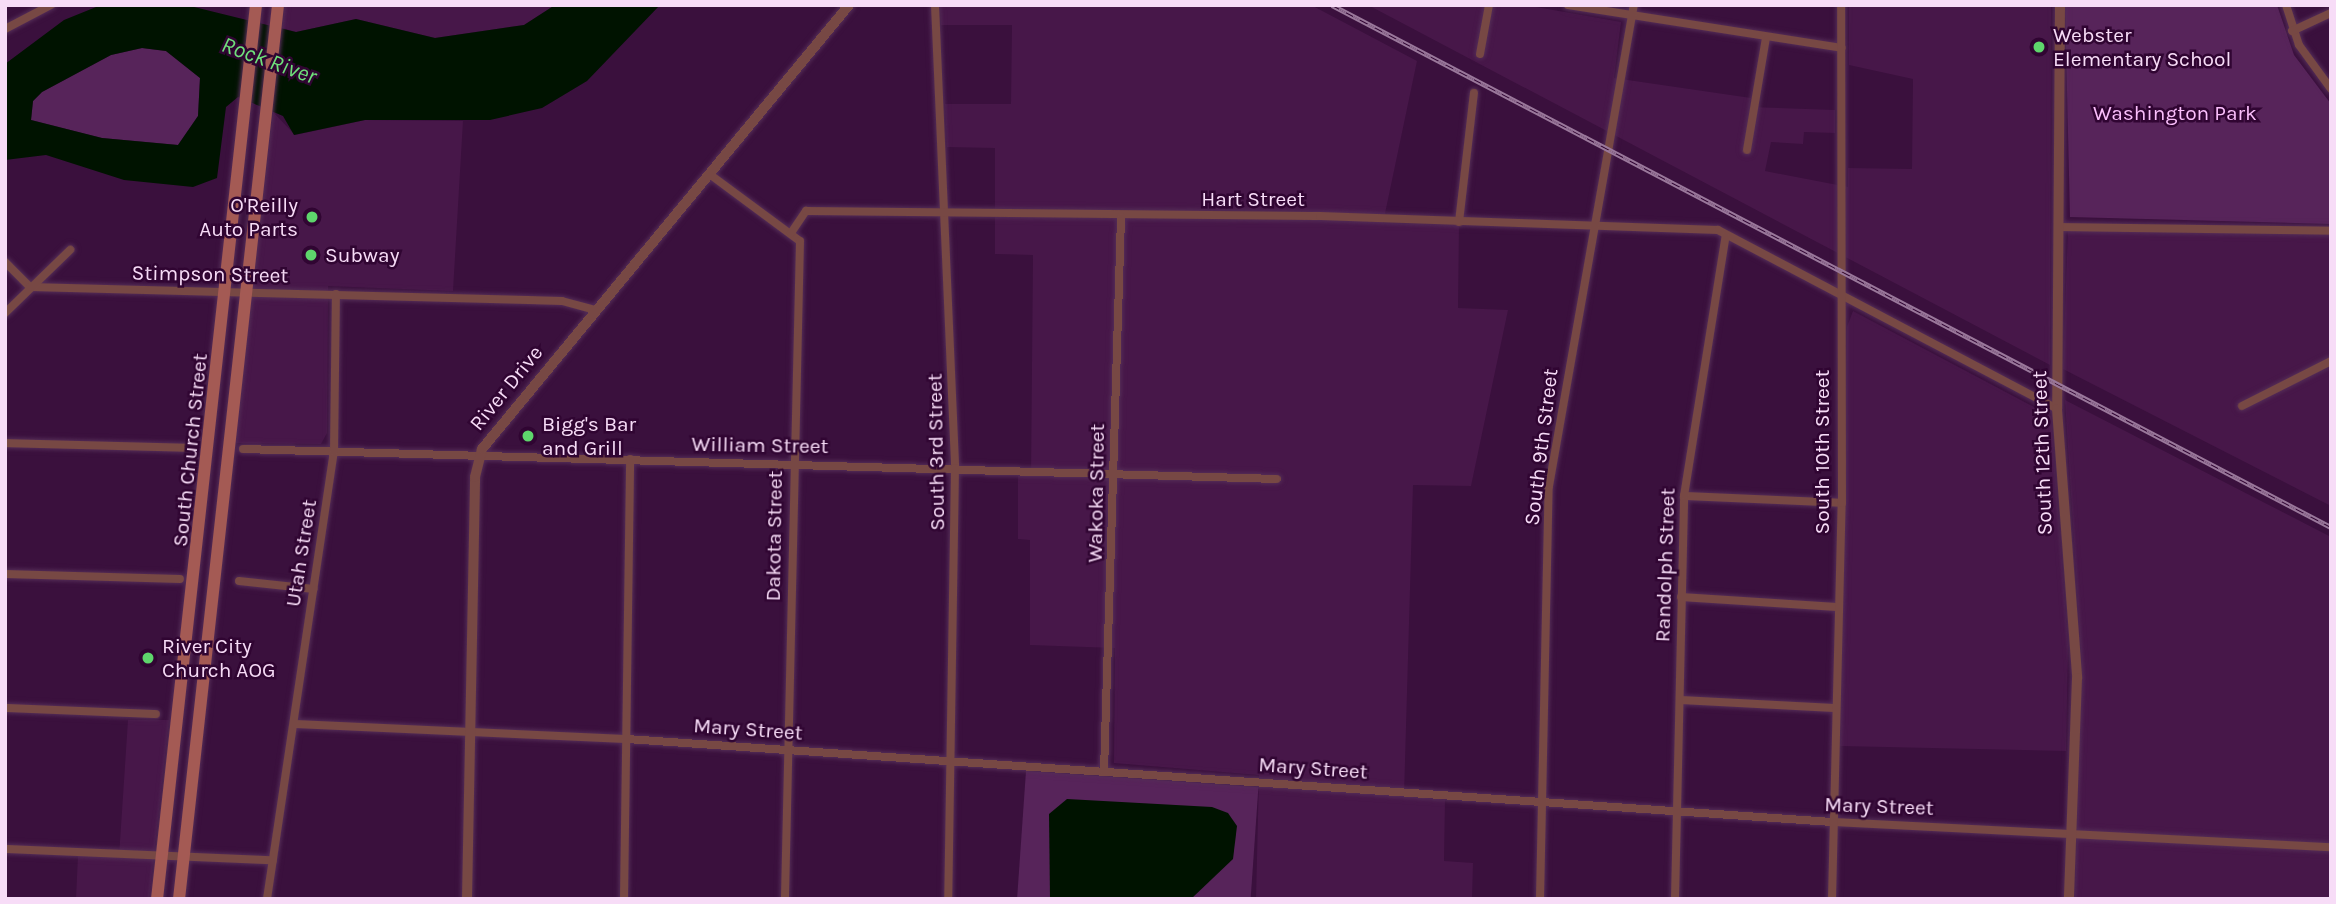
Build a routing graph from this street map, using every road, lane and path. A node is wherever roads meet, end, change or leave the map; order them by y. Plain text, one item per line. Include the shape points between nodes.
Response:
1 (51, 5) edge
2 (849, 5) edge
3 (935, 5) edge
4 (1489, 5) edge
5 (1568, 5) edge
6 (1634, 5) edge
7 (1841, 5) edge
8 (2060, 5) edge
9 (2286, 5) edge
10 (256, 8) edge
11 (277, 9) edge
12 (2331, 13) edge
13 (1632, 16) junction
14 (5, 29) edge
15 (2292, 31) junction
16 (1766, 38) junction
17 (1842, 48) junction
18 (1480, 54) dead end
19 (2331, 89) edge
20 (1474, 93) dead end
21 (1747, 150) dead end
22 (712, 176) junction
23 (947, 213) junction
24 (1121, 217) junction
25 (1459, 222) junction
26 (1591, 224) junction
27 (2062, 227) junction
28 (2331, 231) edge
29 (791, 233) junction
30 (1726, 235) junction
31 (71, 250) dead end
32 (5, 262) edge
33 (30, 287) junction
34 (225, 291) junction
35 (244, 292) junction
36 (336, 294) junction
37 (1840, 294) junction
38 (596, 310) junction
39 (5, 313) edge
40 (2331, 360) edge
41 (2242, 406) dead end
42 (2057, 409) junction
43 (5, 443) edge
44 (192, 448) dead end
45 (243, 449) dead end
46 (334, 452) junction
47 (479, 456) junction
48 (630, 459) junction
49 (792, 463) junction
50 (955, 468) junction
51 (1114, 473) junction
52 (1277, 480) dead end
53 (1684, 496) junction
54 (1842, 503) junction
55 (5, 574) edge
56 (180, 579) dead end
57 (239, 581) dead end
58 (314, 589) junction
59 (1681, 597) junction
60 (1837, 607) junction
61 (1680, 700) junction
62 (5, 708) edge
63 (1835, 708) junction
64 (156, 714) dead end
65 (294, 724) junction
66 (471, 731) junction
67 (627, 739) junction
68 (786, 749) junction
69 (949, 761) junction
70 (1104, 771) junction
71 (1542, 801) junction
72 (1678, 812) junction
73 (1833, 822) junction
74 (2071, 831) junction
75 (2331, 847) edge
76 (5, 849) edge
77 (162, 854) junction
78 (184, 855) junction
79 (273, 860) junction
80 (157, 899) edge
81 (178, 899) edge
82 (267, 899) edge
83 (467, 899) edge
84 (624, 899) edge
85 (785, 899) edge
86 (948, 899) edge
87 (1540, 899) edge
88 (1675, 899) edge
89 (1832, 899) edge
90 (2069, 899) edge

1 - 14 street
2 - 22 street, River Drive
3 - 23 street, South 3rd Street
4 - 18 street
5 - 13 street
6 - 13 street, South 9th Street
7 - 17 street, South 10th Street
8 - 27 street, South 12th Street
9 - 15 street
10 - 34 main road, South Church Street
11 - 35 main road, South Church Street
12 - 15 street
13 - 16 street
13 - 26 street, South 9th Street
15 - 19 street
16 - 17 street
16 - 21 street
17 - 37 street, South 10th Street
20 - 25 street
22 - 29 street
22 - 38 street, River Drive
23 - 24 street, Hart Street
23 - 29 street, Hart Street via 806,211
23 - 50 street, South 3rd Street
24 - 25 street, Hart Street
24 - 51 street, Wakoka Street
25 - 26 street, Hart Street
26 - 30 street, Hart Street
26 - 71 street, South 9th Street via 1549,486
27 - 28 street
27 - 42 street, South 12th Street
29 - 49 street, Dakota Street via 800,241
30 - 37 street
30 - 53 street, Randolph Street
31 - 33 street
32 - 33 street
33 - 34 street, Stimpson Street
33 - 39 street
34 - 35 street, Stimpson Street
34 - 77 main road, South Church Street
35 - 36 street, Stimpson Street
35 - 78 main road, South Church Street
36 - 38 street, Stimpson Street via 562,301
36 - 46 street, Utah Street
37 - 42 street
37 - 54 street, South 10th Street
38 - 47 street, River Drive
40 - 41 street
42 - 74 street, South 12th Street via 2077,677
43 - 44 street
45 - 46 street, William Street
46 - 47 street, William Street
46 - 58 street, Utah Street
47 - 48 street, William Street
47 - 66 street, River Drive
48 - 49 street, William Street
48 - 67 street
49 - 50 street, William Street
49 - 68 street, Dakota Street
50 - 51 street, William Street
50 - 69 street, South 3rd Street
51 - 52 street, William Street
51 - 70 street, Wakoka Street
53 - 54 street
53 - 59 street, Randolph Street
54 - 60 street, South 10th Street
55 - 56 street
57 - 58 street
58 - 65 street, Utah Street
59 - 60 street
59 - 61 street, Randolph Street
60 - 63 street, South 10th Street
61 - 63 street
61 - 72 street, Randolph Street
62 - 64 street
63 - 73 street, South 10th Street
65 - 66 street, Mary Street
65 - 79 street, Utah Street
66 - 67 street, Mary Street
66 - 83 street, River Drive
67 - 68 street, Mary Street
67 - 84 street
68 - 69 street, Mary Street
68 - 85 street, Dakota Street
69 - 70 street, Mary Street
69 - 86 street, South 3rd Street
70 - 71 street, Mary Street
71 - 72 street, Mary Street
71 - 87 street, South 9th Street
72 - 73 street, Mary Street
72 - 88 street, Randolph Street
73 - 74 street, Mary Street
73 - 89 street, South 10th Street
74 - 75 street, Mary Street
74 - 90 street, South 12th Street
76 - 77 street
77 - 78 street
77 - 80 main road, South Church Street
78 - 79 street
78 - 81 main road, South Church Street
79 - 82 street, Utah Street

